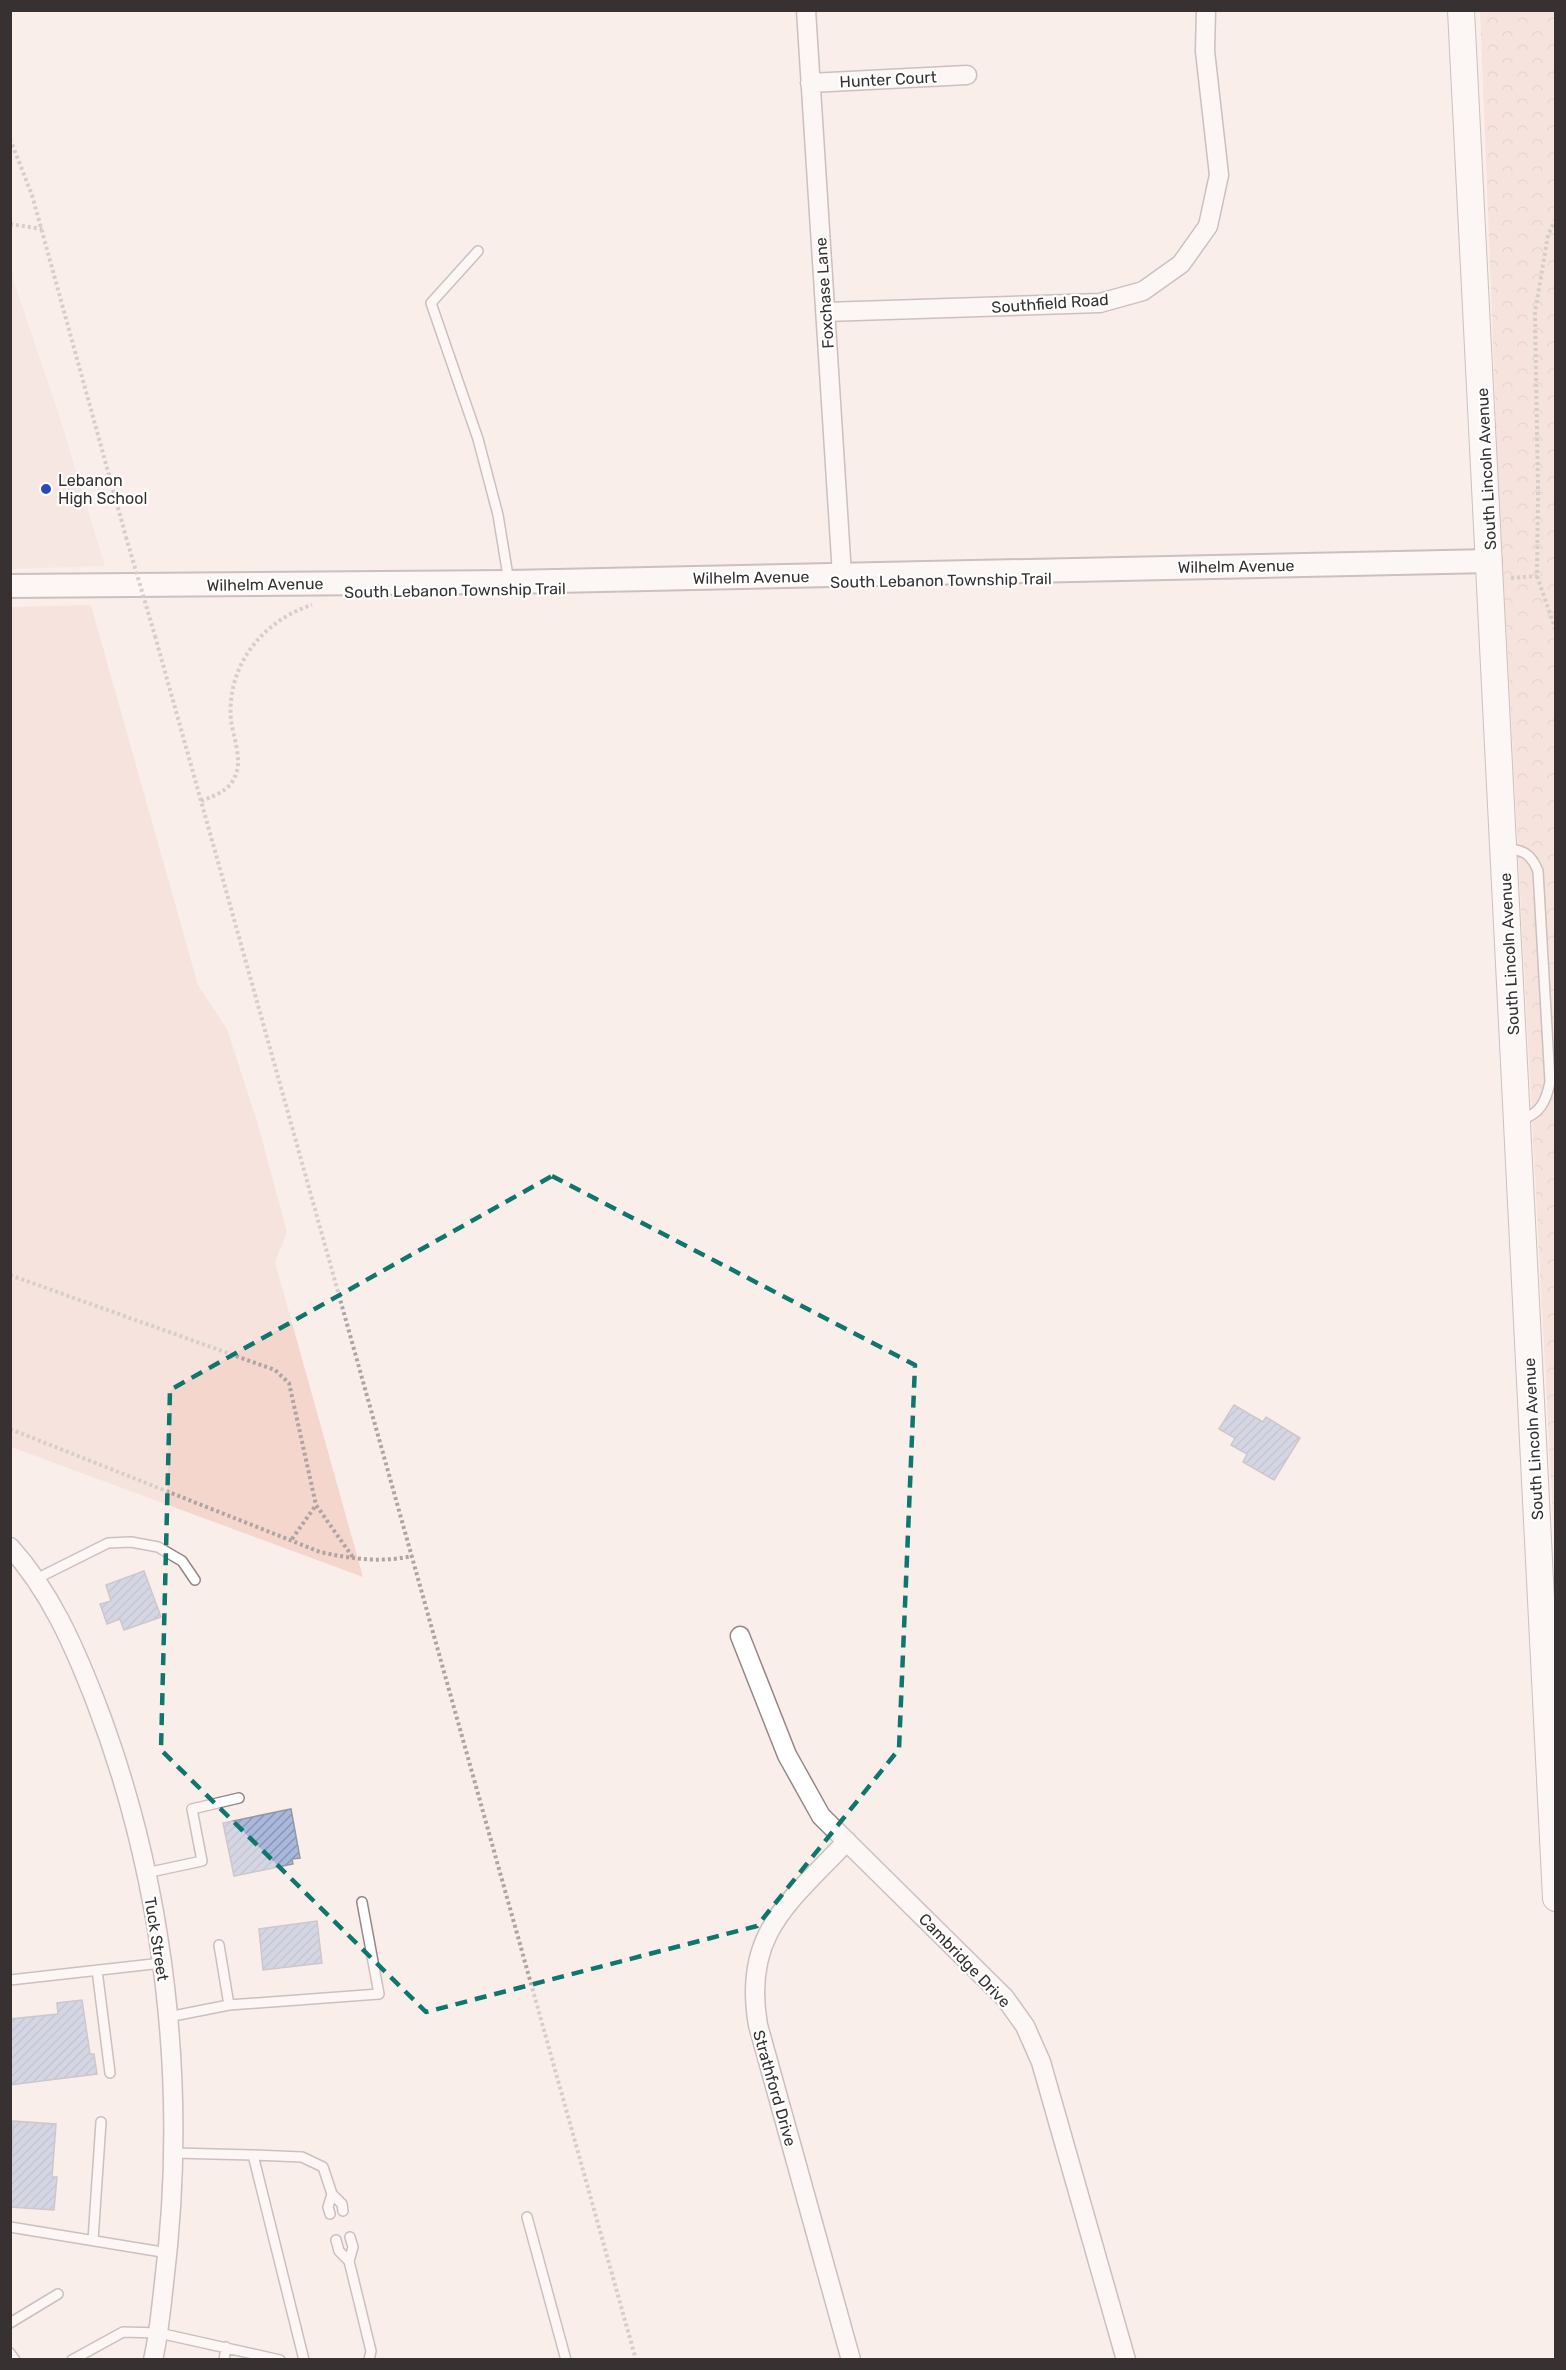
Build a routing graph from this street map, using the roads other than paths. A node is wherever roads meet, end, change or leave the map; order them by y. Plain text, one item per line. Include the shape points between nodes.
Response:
1 (806, 10) edge
2 (1206, 10) edge
3 (1461, 10) edge
4 (967, 75) dead end
5 (810, 83) junction
6 (478, 251) dead end
7 (825, 312) junction
8 (1491, 570) junction
9 (842, 575) junction
10 (509, 582) junction
11 (10, 586) edge
12 (1504, 848) junction
13 (1518, 1121) junction
14 (10, 1547) edge
15 (36, 1579) junction
16 (195, 1580) dead end
17 (740, 1636) dead end
18 (239, 1798) dead end
19 (847, 1841) junction
20 (146, 1873) junction
21 (1556, 1898) edge
22 (362, 1902) dead end
23 (219, 1945) dead end
24 (162, 1963) junction
25 (98, 1970) junction
26 (10, 1980) edge
27 (229, 2006) junction
28 (168, 2017) junction
29 (110, 2073) dead end
30 (101, 2122) dead end
31 (174, 2152) junction
32 (253, 2155) junction
33 (332, 2194) junction
34 (343, 2211) dead end
35 (330, 2214) dead end
36 (527, 2217) dead end
37 (10, 2227) edge
38 (350, 2236) dead end
39 (93, 2240) junction
40 (336, 2240) dead end
41 (168, 2253) junction
42 (349, 2261) junction
43 (58, 2294) dead end
44 (10, 2323) edge
45 (159, 2333) junction
46 (226, 2347) junction
47 (10, 2353) edge
48 (15, 2360) edge
49 (72, 2360) edge
50 (153, 2360) edge
51 (224, 2360) edge
52 (280, 2360) edge
53 (304, 2360) edge
54 (369, 2360) edge
55 (566, 2360) edge
56 (852, 2360) edge
57 (1126, 2360) edge

1 - 5 street, Foxchase Lane
2 - 7 street, Southfield Road via 1205,51 1219,175 1208,226 1181,264 1143,291 1100,303
3 - 8 main road, South Lincoln Avenue
4 - 5 street, Hunter Court
5 - 7 street, Foxchase Lane
6 - 10 lane via 431,303 478,439 498,515
7 - 9 street, Foxchase Lane
8 - 9 street, Wilhelm Avenue
8 - 12 main road, South Lincoln Avenue
9 - 10 street, Wilhelm Avenue
10 - 11 street, Wilhelm Avenue
12 - 13 main road, South Lincoln Avenue
12 - 13 lane via 1521,850 1533,857 1538,871 1550,1082 1547,1099 1534,1116
13 - 21 main road, South Lincoln Avenue
14 - 15 street, Tuck Street
15 - 16 lane via 108,1543 132,1542 158,1547 182,1561
15 - 20 street, Tuck Street via 71,1641 104,1723
17 - 19 street, Cambridge Drive via 802,1785 821,1816
18 - 20 lane via 192,1809 202,1861
19 - 56 street, Strathford Drive via 790,1900 765,1935 758,1956 754,2002
19 - 57 street, Cambridge Drive via 1005,1998 1025,2026 1041,2062
20 - 24 street, Tuck Street
22 - 27 lane via 379,1994
23 - 27 lane
24 - 25 lane
24 - 28 street, Tuck Street
25 - 26 lane
25 - 29 lane
27 - 28 lane
28 - 31 street, Tuck Street
30 - 39 lane
31 - 32 lane
31 - 41 street, Tuck Street
32 - 33 lane via 302,2157 323,2167
32 - 53 lane
33 - 34 lane
33 - 35 lane
36 - 55 lane
37 - 39 lane
38 - 42 lane via 353,2247
39 - 41 lane
40 - 42 lane via 339,2251
41 - 45 street, Tuck Street
42 - 54 lane via 371,2351
43 - 44 lane
45 - 46 lane
45 - 49 lane via 123,2332
45 - 50 street, Tuck Street
46 - 51 lane
46 - 52 lane
47 - 48 lane

